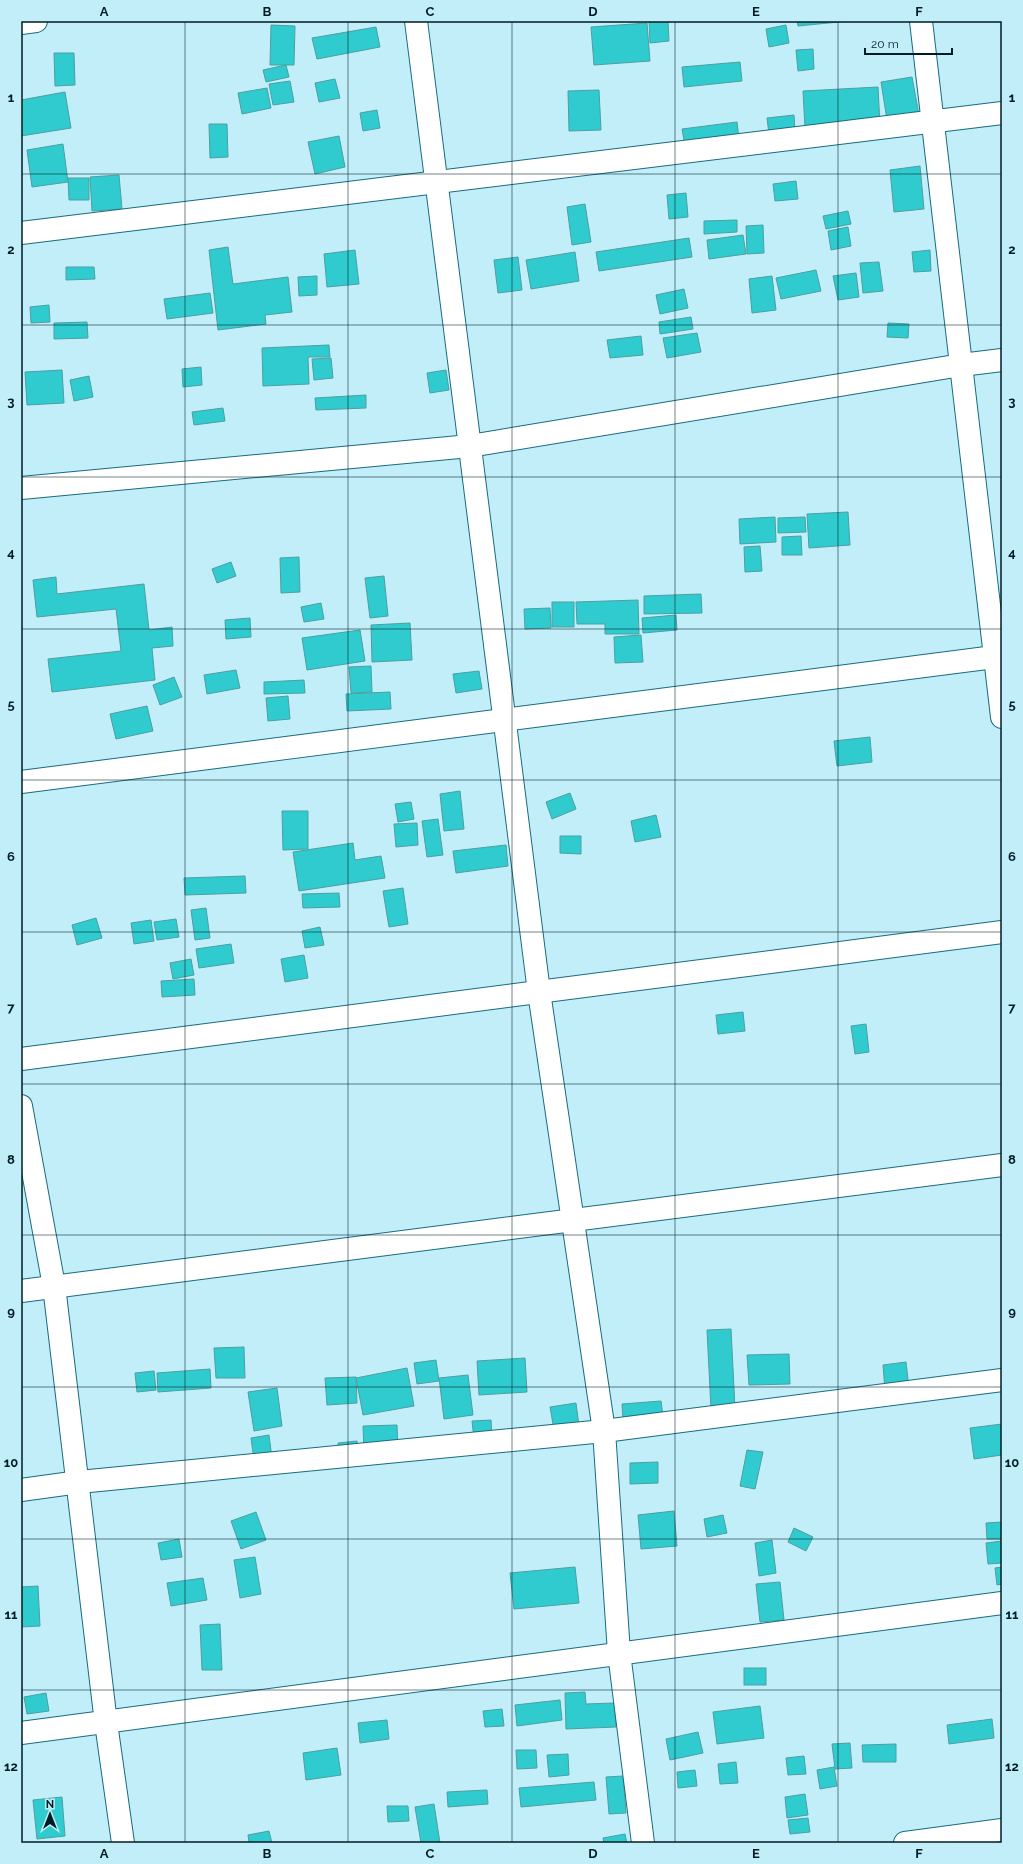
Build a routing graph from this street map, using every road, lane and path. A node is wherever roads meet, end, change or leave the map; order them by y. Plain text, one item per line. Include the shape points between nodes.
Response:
1 (36, 21) edge
2 (416, 21) edge
3 (921, 21) edge
4 (21, 23) edge
5 (1002, 113) edge
6 (933, 121) junction
7 (436, 181) junction
8 (21, 232) edge
9 (1002, 360) edge
10 (961, 365) junction
11 (470, 446) junction
12 (21, 488) edge
13 (998, 657) edge
14 (1002, 717) edge
15 (505, 720) junction
16 (21, 782) edge
17 (1002, 932) edge
18 (539, 992) junction
19 (21, 1059) edge
20 (21, 1106) edge
21 (1002, 1165) edge
22 (573, 1220) junction
23 (54, 1286) junction
24 (21, 1291) edge
25 (1002, 1380) edge
26 (604, 1431) junction
27 (79, 1482) junction
28 (21, 1490) edge
29 (1002, 1603) edge
30 (619, 1653) junction
31 (106, 1723) junction
32 (21, 1733) edge
33 (1002, 1830) edge
34 (123, 1843) edge
35 (643, 1843) edge
36 (905, 1843) edge

1 - 4 street
2 - 7 street
3 - 6 street
5 - 6 street
6 - 7 street
6 - 10 street
7 - 8 street
7 - 11 street
9 - 10 street
10 - 11 street
10 - 13 street
11 - 12 street
11 - 15 street
13 - 14 street
13 - 15 street
15 - 16 street
15 - 18 street
17 - 18 street
18 - 19 street
18 - 22 street
20 - 23 street
21 - 22 street
22 - 23 street
22 - 26 street
23 - 24 street
23 - 27 street
25 - 26 street
26 - 27 street
26 - 30 street
27 - 28 street
27 - 31 street
29 - 30 street
30 - 31 street
30 - 35 street
31 - 32 street
31 - 34 street
33 - 36 street

